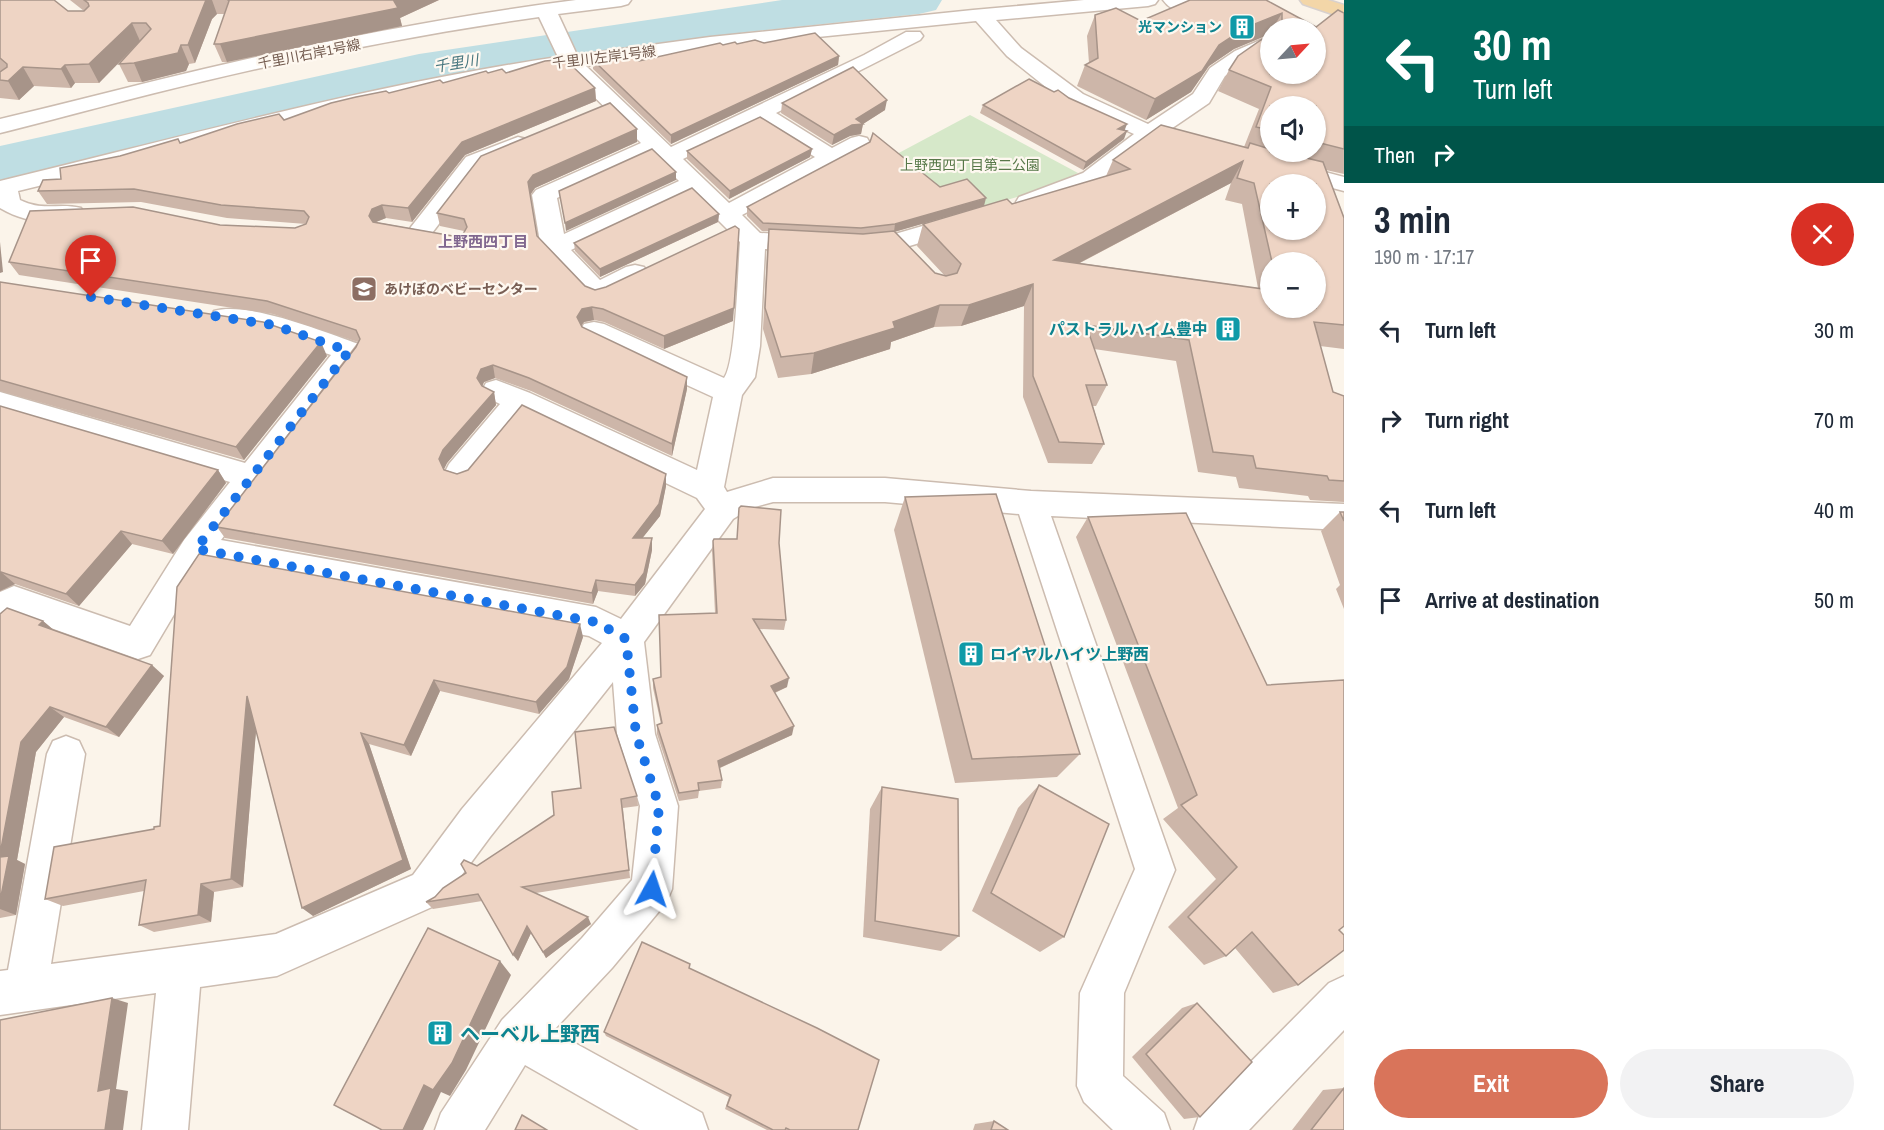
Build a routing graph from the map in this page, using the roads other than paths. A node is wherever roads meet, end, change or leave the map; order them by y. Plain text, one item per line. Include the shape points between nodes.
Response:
1 (467, 0) edge
2 (621, 0) edge
3 (1148, 0) edge
4 (1173, 0) edge
5 (1266, 0) edge
6 (1310, 0) edge
7 (546, 10) junction
8 (1344, 12) edge
9 (981, 15) junction
10 (497, 16) junction
11 (1273, 18) edge
12 (1344, 27) edge
13 (913, 36) dead end
14 (1260, 47) edge
15 (212, 53) edge
16 (569, 59) junction
17 (204, 75) junction
18 (118, 78) edge
19 (94, 103) junction
20 (614, 104) junction
21 (592, 113) edge
22 (760, 113) junction
23 (0, 126) edge
24 (1150, 133) junction
25 (539, 135) edge
26 (859, 144) dead end
27 (1196, 145) edge
28 (662, 151) junction
29 (832, 158) junction
30 (1264, 163) edge
31 (694, 183) junction
32 (1344, 184) edge
33 (3, 187) edge
34 (97, 212) edge
35 (733, 228) junction
36 (447, 238) edge
37 (896, 242) junction
38 (554, 248) junction
39 (918, 264) edge
40 (651, 266) edge
41 (205, 314) edge
42 (594, 331) edge
43 (728, 392) junction
44 (0, 403) edge
45 (460, 472) edge
46 (252, 477) junction
47 (715, 499) junction
48 (1031, 503) junction
49 (1344, 517) edge
50 (196, 549) junction
51 (0, 615) edge
52 (626, 639) junction
53 (66, 754) dead end
54 (180, 970) junction
55 (13, 991) edge
56 (1344, 998) edge
57 (519, 1036) junction
58 (165, 1130) edge
59 (458, 1130) edge
60 (685, 1130) edge
61 (1147, 1130) edge
62 (1217, 1130) edge

1 - 10 street
2 - 7 street, 千里川右岸1号線
3 - 9 street, 千里川左岸1号線
4 - 11 street via 1179,5 1198,7 1233,3
5 - 12 street
6 - 8 main road
7 - 10 street, 千里川右岸1号線
7 - 16 street
9 - 16 street, 千里川左岸1号線
9 - 24 street via 1014,52 1075,99
10 - 17 street, 千里川右岸1号線
13 - 22 street
14 - 24 street via 1217,72 1201,98
15 - 17 street
16 - 20 street
16 - 33 street, 千里川左岸1号線 via 328,106
17 - 19 street, 千里川右岸1号線
18 - 19 street
19 - 23 street, 千里川右岸1号線
20 - 21 street
20 - 28 street
22 - 28 street
22 - 29 street
24 - 27 street
24 - 37 street via 1091,178 1047,197
25 - 36 street via 474,162 409,231
26 - 29 street
28 - 31 street
28 - 38 street via 544,195
29 - 35 street
30 - 32 street
31 - 35 street
31 - 38 street
33 - 34 street via 9,204 32,215
35 - 37 street via 859,246
35 - 43 street via 746,346 741,377
37 - 39 street
38 - 40 street via 597,292
41 - 46 street via 273,325 349,351
42 - 43 street
43 - 47 street
44 - 46 street
45 - 47 street via 508,395
46 - 50 street
47 - 48 street via 742,498 773,490 885,490
47 - 52 street
48 - 49 street
48 - 61 street via 1155,870 1102,993 1100,1086
50 - 51 street via 138,645 14,600
50 - 52 street via 596,622
52 - 54 street via 476,823 428,889 277,955
52 - 57 street via 636,734 659,806 652,889
53 - 55 street
54 - 55 street
54 - 58 street
56 - 62 street
57 - 59 street
57 - 60 street

